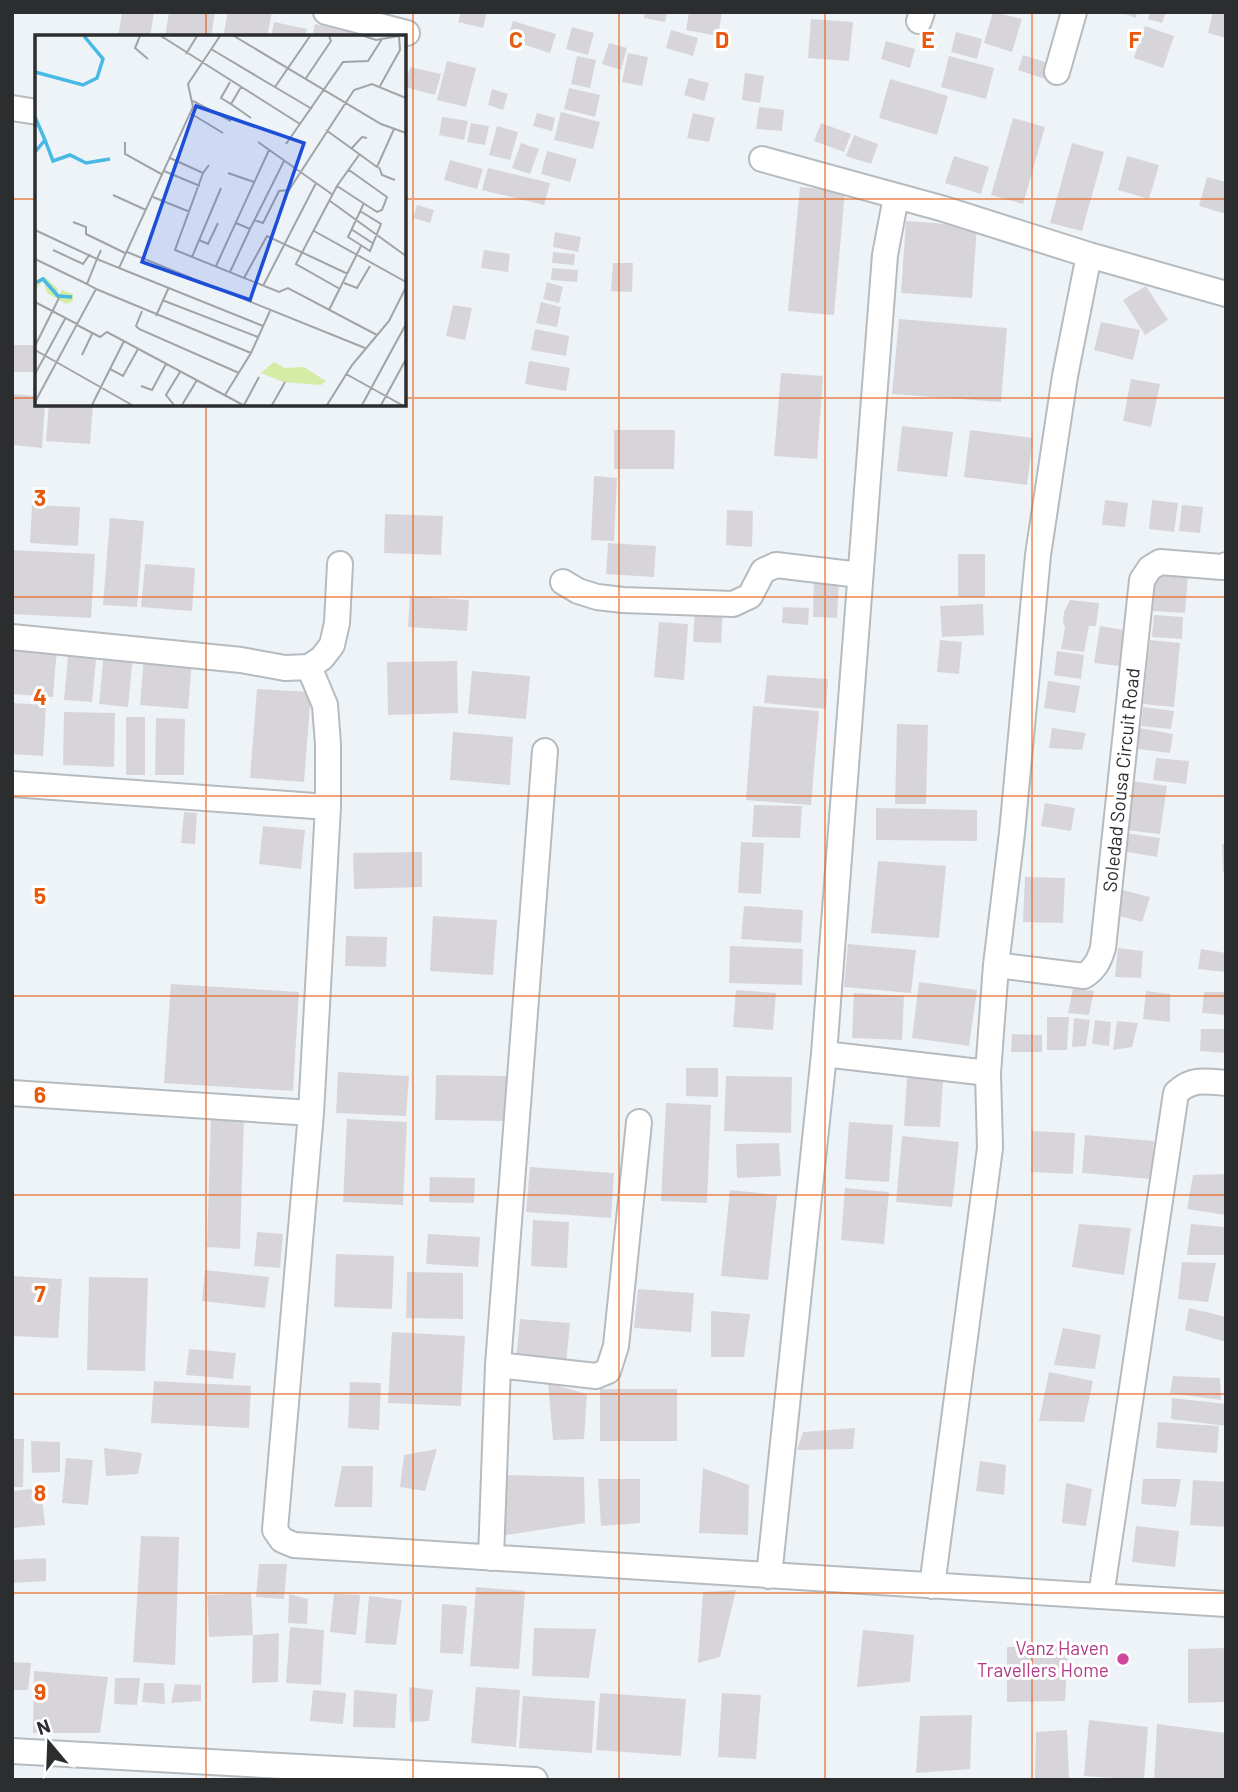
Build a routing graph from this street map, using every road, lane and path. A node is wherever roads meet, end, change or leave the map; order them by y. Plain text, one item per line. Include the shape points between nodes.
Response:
1 (326, 12) edge
2 (1074, 12) edge
3 (407, 33) dead end
4 (1057, 72) dead end
5 (12, 107) edge
6 (35, 112) edge
7 (762, 159) dead end
8 (895, 197) junction
9 (1089, 255) junction
10 (1226, 294) edge
11 (340, 564) dead end
12 (1226, 565) edge
13 (860, 575) junction
14 (563, 583) dead end
15 (12, 637) edge
16 (309, 667) junction
17 (545, 751) dead end
18 (12, 784) edge
19 (328, 807) junction
20 (996, 965) junction
21 (824, 1054) junction
22 (988, 1073) junction
23 (1226, 1083) edge
24 (12, 1093) edge
25 (311, 1113) junction
26 (639, 1122) dead end
27 (498, 1365) junction
28 (491, 1558) junction
29 (769, 1576) junction
30 (932, 1586) junction
31 (1101, 1596) junction
32 (1226, 1604) edge
33 (12, 1751) edge
34 (535, 1780) edge

1 - 3 street
2 - 4 street
5 - 6 street
7 - 8 street
8 - 9 street
8 - 13 street via 885,255
9 - 10 street
9 - 20 street via 1038,555
11 - 16 street via 332,645
12 - 20 street, Soledad Sousa Circuit Road via 1160,562 1142,580 1103,948 1093,971 1084,976
13 - 14 street via 776,565 763,571 750,596 733,604 597,597
13 - 21 street
15 - 16 street
16 - 19 street via 324,705
17 - 27 street
18 - 19 street
19 - 25 street
20 - 22 street
21 - 22 street
21 - 29 street
22 - 30 street via 990,1148
23 - 31 street via 1196,1080 1176,1093
24 - 25 street
25 - 28 street via 275,1530 282,1540 294,1545
26 - 27 street via 616,1346 608,1371 596,1376
27 - 28 street
28 - 29 street
29 - 30 street
30 - 31 street
31 - 32 street
33 - 34 street

